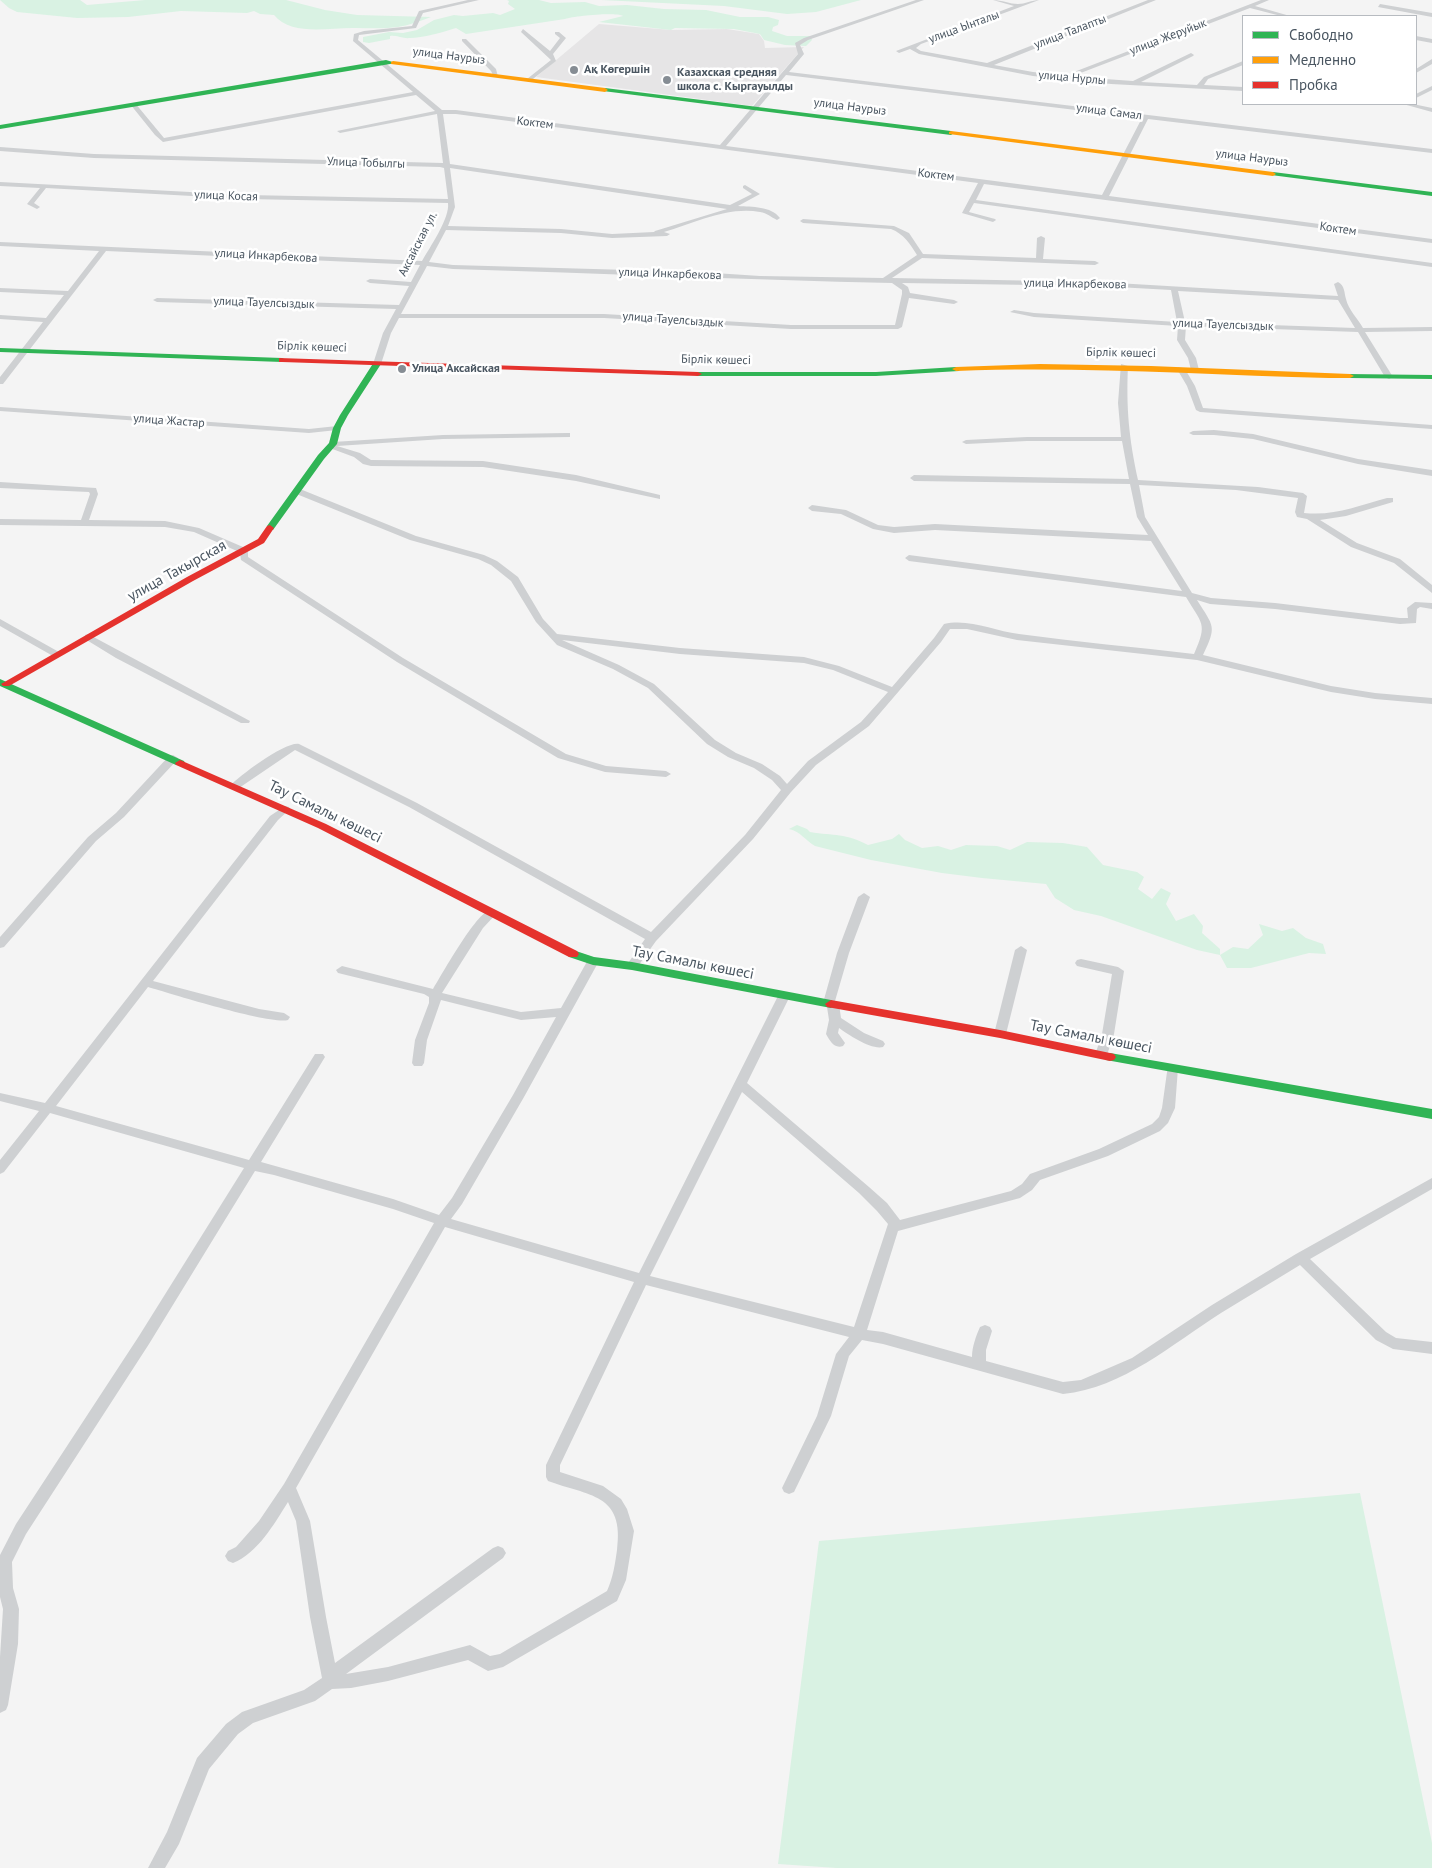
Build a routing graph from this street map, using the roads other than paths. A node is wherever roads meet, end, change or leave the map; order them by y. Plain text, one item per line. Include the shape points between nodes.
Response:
1 (476, 0) edge
2 (921, 0) edge
3 (996, 0) edge
4 (1036, 0) edge
5 (1154, 0) edge
6 (1266, 0) edge
7 (1019, 6) junction
8 (1249, 6) junction
9 (1380, 6) dead end
10 (1283, 15) edge
11 (1432, 16) edge
12 (524, 31) dead end
13 (557, 33) dead end
14 (1417, 38) edge
15 (464, 40) dead end
16 (1432, 42) edge
17 (917, 44) junction
18 (899, 51) dead end
19 (550, 54) junction
20 (1191, 55) dead end
21 (380, 62) junction
22 (1432, 62) edge
23 (1242, 63) edge
24 (988, 66) junction
25 (1417, 70) edge
26 (973, 71) dead end
27 (785, 73) junction
28 (496, 76) junction
29 (1074, 78) junction
30 (529, 80) junction
31 (1134, 83) junction
32 (1200, 86) junction
33 (1432, 88) edge
34 (1180, 89) dead end
35 (1242, 89) edge
36 (1210, 92) dead end
37 (418, 93) junction
38 (1417, 96) edge
39 (133, 104) junction
40 (1412, 105) edge
41 (755, 108) junction
42 (1432, 110) edge
43 (440, 112) junction
44 (1146, 116) junction
45 (0, 127) edge
46 (340, 131) dead end
47 (96, 147) dead end
48 (722, 147) junction
49 (0, 150) edge
50 (1432, 151) edge
51 (1127, 155) junction
52 (94, 156) junction
53 (446, 166) junction
54 (464, 169) junction
55 (448, 178) junction
56 (982, 181) junction
57 (0, 184) edge
58 (42, 187) junction
59 (745, 187) dead end
60 (18, 188) dead end
61 (1432, 194) edge
62 (1105, 197) junction
63 (452, 201) junction
64 (971, 201) junction
65 (37, 207) dead end
66 (732, 208) junction
67 (777, 218) dead end
68 (993, 220) dead end
69 (803, 221) dead end
70 (444, 228) junction
71 (645, 234) junction
72 (666, 234) dead end
73 (1041, 238) dead end
74 (1432, 241) edge
75 (0, 244) edge
76 (104, 249) junction
77 (922, 256) junction
78 (1039, 260) junction
79 (1095, 263) dead end
80 (425, 264) junction
81 (1432, 265) edge
82 (370, 281) dead end
83 (895, 281) junction
84 (882, 282) junction
85 (413, 284) junction
86 (1338, 284) dead end
87 (1174, 287) junction
88 (0, 290) edge
89 (68, 293) junction
90 (906, 295) junction
91 (1341, 298) junction
92 (158, 300) dead end
93 (954, 302) dead end
94 (400, 307) junction
95 (1014, 312) dead end
96 (396, 316) junction
97 (0, 317) edge
98 (47, 320) junction
99 (1181, 324) junction
100 (1432, 329) edge
101 (1360, 330) junction
102 (0, 350) edge
103 (24, 351) junction
104 (378, 364) junction
105 (1124, 366) junction
106 (1181, 369) junction
107 (1195, 370) junction
108 (1389, 377) junction
109 (1432, 377) edge
110 (0, 382) edge
111 (0, 409) edge
112 (337, 428) junction
113 (1432, 428) edge
114 (1194, 434) dead end
115 (567, 435) dead end
116 (1125, 440) junction
117 (966, 442) dead end
118 (332, 445) junction
119 (1432, 473) edge
120 (914, 478) dead end
121 (1135, 482) junction
122 (0, 485) edge
123 (297, 491) junction
124 (657, 497) dead end
125 (1390, 500) dead end
126 (812, 508) dead end
127 (1308, 516) junction
128 (0, 522) edge
129 (84, 523) junction
130 (1154, 538) junction
131 (244, 552) junction
132 (909, 558) dead end
133 (1432, 590) edge
134 (1187, 594) junction
135 (1432, 606) edge
136 (0, 622) edge
137 (552, 636) junction
138 (88, 637) junction
139 (56, 654) junction
140 (1197, 657) junction
141 (2, 685) edge
142 (894, 691) junction
143 (1432, 702) edge
144 (245, 721) dead end
145 (173, 758) junction
146 (666, 774) dead end
147 (235, 786) junction
148 (787, 790) junction
149 (285, 809) junction
150 (864, 897) dead end
151 (491, 913) junction
152 (652, 938) junction
153 (0, 944) edge
154 (1021, 950) dead end
155 (593, 961) junction
156 (1081, 963) dead end
157 (632, 966) junction
158 (342, 970) dead end
159 (146, 983) junction
160 (435, 995) junction
161 (784, 996) junction
162 (831, 1003) junction
163 (564, 1012) junction
164 (284, 1017) dead end
165 (835, 1020) junction
166 (1000, 1034) junction
167 (839, 1043) dead end
168 (879, 1044) dead end
169 (1101, 1055) junction
170 (319, 1058) dead end
171 (418, 1063) dead end
172 (1172, 1068) junction
173 (740, 1084) junction
174 (0, 1097) edge
175 (48, 1109) junction
176 (1432, 1114) edge
177 (253, 1166) junction
178 (0, 1169) edge
179 (1430, 1188) edge
180 (442, 1221) junction
181 (897, 1226) junction
182 (1301, 1258) junction
183 (642, 1279) junction
184 (985, 1331) dead end
185 (859, 1334) junction
186 (1432, 1348) edge
187 (979, 1365) junction
188 (289, 1488) junction
189 (789, 1488) dead end
190 (498, 1553) dead end
191 (233, 1556) dead end
192 (2, 1588) edge
193 (331, 1679) junction
194 (0, 1705) edge
195 (156, 1868) edge

1 - 21 street via 421,12 414,27 357,34 355,40
2 - 27 street via 806,39 797,44 801,54
3 - 7 street
4 - 7 street, улица Ынталы
5 - 24 street, улица Талапты
6 - 8 street, улица Жеруйык
7 - 17 street, улица Ынталы
8 - 10 street
8 - 29 street, улица Жеруйык via 1106,60 1076,74
9 - 11 street
12 - 19 street
13 - 19 street via 563,38
14 - 16 street
15 - 28 street
17 - 18 street, улица Ынталы
17 - 24 street, улица Нурлы via 912,48 919,52
19 - 30 street via 554,60
20 - 31 street
21 - 28 street, улица Наурыз
21 - 37 street
21 - 39 street, улица Наурыз
22 - 25 street
23 - 32 street via 1206,78
24 - 26 street, улица Талапты
24 - 29 street, улица Нурлы
27 - 41 street
27 - 44 street, улица Самал
28 - 30 street, улица Наурыз
29 - 31 street, улица Нурлы
30 - 41 street, улица Наурыз
31 - 32 street, улица Нурлы
32 - 34 street
32 - 35 street, улица Нурлы
32 - 36 street via 1201,90
33 - 38 street
37 - 39 street via 163,140
37 - 43 street
39 - 45 street, улица Наурыз
40 - 42 street
41 - 48 street
41 - 51 street, улица Наурыз
43 - 46 street, Коктем
43 - 48 street, Коктем
43 - 53 street, Аксайская ул.
44 - 50 street, улица Самал
44 - 51 street
47 - 52 street
48 - 56 street, Коктем
49 - 52 street, Улица Тобылгы
51 - 61 street, улица Наурыз
51 - 62 street
52 - 53 street, Улица Тобылгы
53 - 54 street, Улица Тобылгы
53 - 55 street, Аксайская ул.
54 - 55 street via 454,170
54 - 66 street, Улица Тобылгы
55 - 63 street, Аксайская ул.
56 - 62 street, Коктем
56 - 64 street
57 - 58 street, улица Косая
58 - 60 street
58 - 63 street, улица Косая via 247,198
58 - 65 street via 30,204
59 - 66 street via 757,194
62 - 74 street, Коктем
63 - 70 street, Аксайская ул.
64 - 68 street via 965,213
64 - 81 street
66 - 67 street, Улица Тобылгы via 760,210
66 - 71 street
69 - 77 street via 900,230 907,234
70 - 71 street via 612,236
70 - 80 street, Аксайская ул.
71 - 72 street
73 - 78 street
75 - 76 street, улица Инкарбекова
76 - 80 street, улица Инкарбекова
76 - 89 street
77 - 78 street
77 - 84 street
78 - 79 street
80 - 84 street, улица Инкарбекова
80 - 85 street, Аксайская ул.
82 - 85 street
83 - 84 street, улица Инкарбекова
83 - 87 street, улица Инкарбекова
83 - 90 street via 905,289
85 - 94 street, Аксайская ул.
86 - 91 street
87 - 91 street, улица Инкарбекова
87 - 99 street
88 - 89 street
89 - 98 street
90 - 93 street
90 - 96 street, улица Тауелсыздык via 897,331 604,316
91 - 101 street
92 - 94 street, улица Тауелсыздык
94 - 96 street, Аксайская ул.
95 - 99 street, улица Тауелсыздык
96 - 104 street, Аксайская ул.
97 - 98 street
98 - 103 street
99 - 101 street, улица Тауелсыздык
99 - 107 street via 1181,340
100 - 101 street, улица Тауелсыздык
101 - 108 street
102 - 103 street, Бірлік көшесі
103 - 104 street, Бірлік көшесі
103 - 110 street
104 - 105 street, Бірлік көшесі via 774,375
104 - 112 street, Аксайская ул.
105 - 106 street, Бірлік көшесі
105 - 116 street
106 - 107 street, Бірлік көшесі
106 - 113 street via 1200,410
107 - 108 street, Бірлік көшесі via 1289,376
108 - 109 street, Бірлік көшесі
111 - 112 street, улица Жастар via 309,431
112 - 118 street, Аксайская ул.
114 - 119 street via 1233,433 1274,438 1350,459
115 - 118 street via 443,437
116 - 117 street
116 - 121 street
118 - 123 street, улица Такырская
118 - 124 street via 371,463 483,464 576,478
120 - 121 street
121 - 127 street via 1195,484 1303,496 1299,512
121 - 130 street via 1141,517
122 - 129 street via 93,490
123 - 131 street, улица Такырская via 261,541
123 - 137 street via 413,538 494,563 515,579
125 - 127 street via 1341,515
126 - 130 street via 843,512 876,527 894,530 935,527
127 - 133 street via 1354,545 1397,561
128 - 129 street
129 - 131 street via 165,524 196,530
130 - 134 street
131 - 138 street, улица Такырская
131 - 146 street via 244,558 400,660 562,756 605,769
132 - 134 street
134 - 135 street via 1210,601 1400,622 1413,621 1412,608 1418,604
134 - 140 street via 1208,628
136 - 139 street
137 - 142 street via 680,651 804,660 836,668
137 - 148 street via 573,650 616,667 650,686 711,742 758,766
138 - 139 street, улица Такырская
138 - 144 street
139 - 141 street, улица Такырская
140 - 142 street via 1018,637 951,625
140 - 143 street via 1338,691
141 - 145 street, Тау Самалы көшесі
142 - 148 street via 865,724 812,763
145 - 147 street, Тау Самалы көшесі
145 - 153 street via 120,815 92,839
147 - 149 street, Тау Самалы көшесі
147 - 152 street via 295,746 421,810
148 - 152 street via 749,837
149 - 151 street, Тау Самалы көшесі
149 - 159 street via 274,818
150 - 162 street via 843,953
151 - 155 street, Тау Самалы көшесі
151 - 160 street via 479,925
152 - 157 street
154 - 166 street
155 - 157 street, Тау Самалы көшесі
155 - 163 street
156 - 169 street via 1118,971 1108,1034
157 - 161 street, Тау Самалы көшесі
158 - 160 street
159 - 164 street
159 - 175 street
160 - 163 street via 521,1016
160 - 171 street via 421,1040
161 - 162 street, Тау Самалы көшесі
161 - 173 street
162 - 165 street
162 - 166 street, Тау Самалы көшесі
163 - 180 street via 457,1201
165 - 167 street via 832,1034
165 - 168 street
166 - 169 street, Тау Самалы көшесі
169 - 172 street, Тау Самалы көшесі
170 - 177 street
172 - 176 street, Тау Самалы көшесі
172 - 181 street via 1168,1107 1163,1121 1133,1140 1035,1177 1027,1188 1014,1195
173 - 181 street via 864,1190
173 - 183 street
174 - 175 street
175 - 177 street
175 - 178 street
177 - 180 street via 412,1208
177 - 192 street via 21,1529 4,1562
179 - 182 street
180 - 183 street
180 - 188 street
181 - 185 street via 893,1227
182 - 186 street via 1381,1336 1393,1343
182 - 187 street via 1137,1362 1082,1386 1063,1388
183 - 185 street
183 - 193 street via 554,1465 550,1480 585,1484 615,1501 626,1525 622,1567 612,1596 503,1660 488,1664 470,1652 388,1674 351,1681
184 - 187 street via 979,1350
185 - 187 street
185 - 189 street via 843,1354 824,1416
188 - 191 street via 264,1526 241,1552
188 - 193 street via 303,1520
190 - 193 street via 365,1650
192 - 194 street via 11,1609 10,1644
193 - 195 street via 309,1696 248,1718 232,1729 203,1764 173,1838

